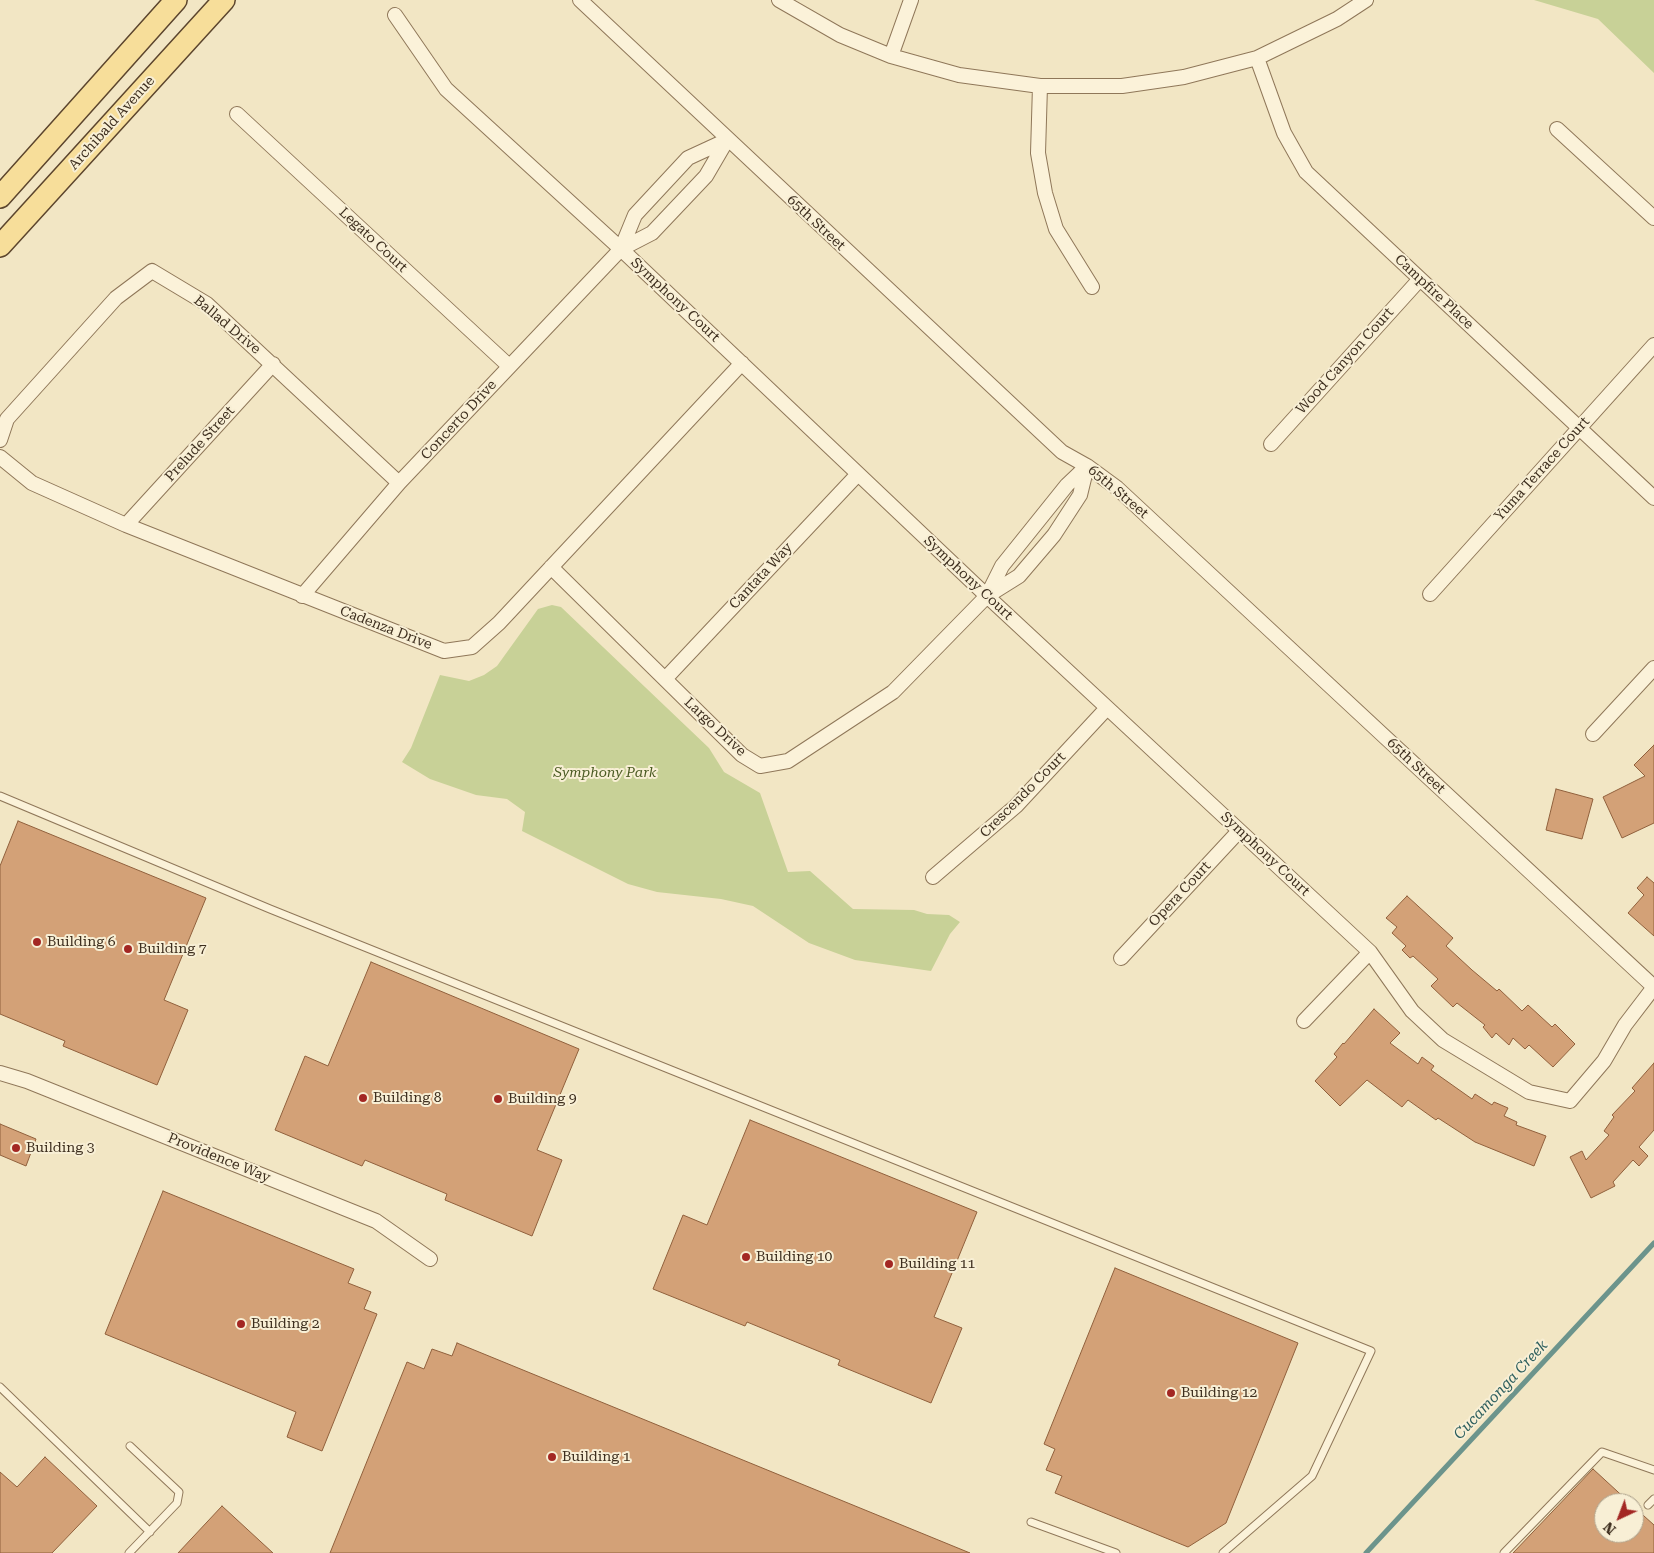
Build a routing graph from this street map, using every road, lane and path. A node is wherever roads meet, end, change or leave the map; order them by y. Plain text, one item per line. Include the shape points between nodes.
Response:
1 (176, 0) edge
2 (224, 0) edge
3 (580, 0) edge
4 (779, 0) edge
5 (911, 0) edge
6 (1366, 0) edge
7 (395, 15) dead end
8 (891, 56) junction
9 (1257, 58) junction
10 (1040, 86) junction
11 (237, 114) dead end
12 (1557, 129) dead end
13 (728, 140) junction
14 (0, 197) edge
15 (1654, 218) edge
16 (0, 246) edge
17 (621, 249) junction
18 (1420, 279) junction
19 (1092, 287) dead end
20 (1654, 345) edge
21 (742, 363) junction
22 (273, 364) junction
23 (509, 366) junction
24 (1579, 428) junction
25 (0, 440) edge
26 (1271, 444) dead end
27 (0, 457) edge
28 (1087, 466) junction
29 (858, 474) junction
30 (399, 483) junction
31 (1654, 498) edge
32 (126, 525) junction
33 (551, 567) junction
34 (1430, 594) dead end
35 (302, 596) junction
36 (987, 596) junction
37 (1654, 668) edge
38 (665, 679) junction
39 (1107, 708) junction
40 (1593, 734) dead end
41 (0, 796) edge
42 (1239, 831) junction
43 (933, 877) dead end
44 (1370, 952) junction
45 (1121, 958) dead end
46 (1654, 987) edge
47 (1304, 1021) dead end
48 (0, 1073) edge
49 (430, 1259) dead end
50 (0, 1387) edge
51 (130, 1446) dead end
52 (1654, 1470) edge
53 (1654, 1498) edge
54 (1648, 1505) dead end
55 (1031, 1522) dead end
56 (150, 1532) junction
57 (129, 1553) edge
58 (1116, 1553) edge
59 (1223, 1553) edge
60 (1504, 1553) edge

1 - 14 main road
2 - 16 main road, Archibald Avenue
3 - 13 street, 65th Street
4 - 8 street via 840,35
5 - 8 street
6 - 9 street via 1337,19
7 - 17 street, Symphony Court via 446,89
8 - 10 street via 959,75
9 - 10 street via 1184,77 1131,84
9 - 18 street, Campfire Place via 1284,133 1306,172
10 - 19 street via 1038,154 1045,193 1056,229
11 - 23 street, Legato Court
12 - 15 street
13 - 17 street, Concerto Drive via 706,176 652,233
13 - 17 street, Concerto Drive via 688,158 635,215
13 - 28 street, 65th Street via 1062,452
17 - 21 street, Symphony Court
17 - 23 street, Concerto Drive
18 - 24 street, Campfire Place
18 - 26 street, Wood Canyon Court
20 - 24 street, Yuma Terrace Court
21 - 29 street, Symphony Court
21 - 33 street, Cadenza Drive
22 - 25 street, Ballad Drive via 207,304 152,271 109,305 7,420
22 - 30 street, Ballad Drive
22 - 32 street, Prelude Street
23 - 30 street, Concerto Drive
24 - 31 street, Campfire Place
24 - 34 street, Yuma Terrace Court
27 - 32 street, Cadenza Drive via 32,483
28 - 36 street, Largo Drive via 1067,485 1002,566
28 - 36 street, Largo Drive via 1080,495 1054,535 1019,576
28 - 46 street, 65th Street via 1117,488
29 - 36 street, Symphony Court
29 - 38 street, Cantata Way
30 - 35 street, Concerto Drive
32 - 35 street, Cadenza Drive
33 - 35 street, Cadenza Drive via 472,647 444,651
33 - 38 street, Largo Drive
36 - 38 street, Largo Drive via 893,692 788,761 760,766 742,755
36 - 39 street, Symphony Court
37 - 40 street
39 - 42 street, Symphony Court
39 - 43 street, Crescendo Court via 1016,806
41 - 59 lane via 1371,1352 1312,1476
42 - 44 street, Symphony Court
42 - 45 street, Opera Court
44 - 46 street, Symphony Court via 1412,1011 1443,1040 1528,1092 1570,1101 1604,1061 1625,1025
44 - 47 street
48 - 49 street, Providence Way via 376,1221
50 - 56 lane
51 - 56 lane via 179,1492 178,1503
52 - 60 lane via 1602,1452
53 - 54 lane
55 - 58 lane
56 - 57 lane

